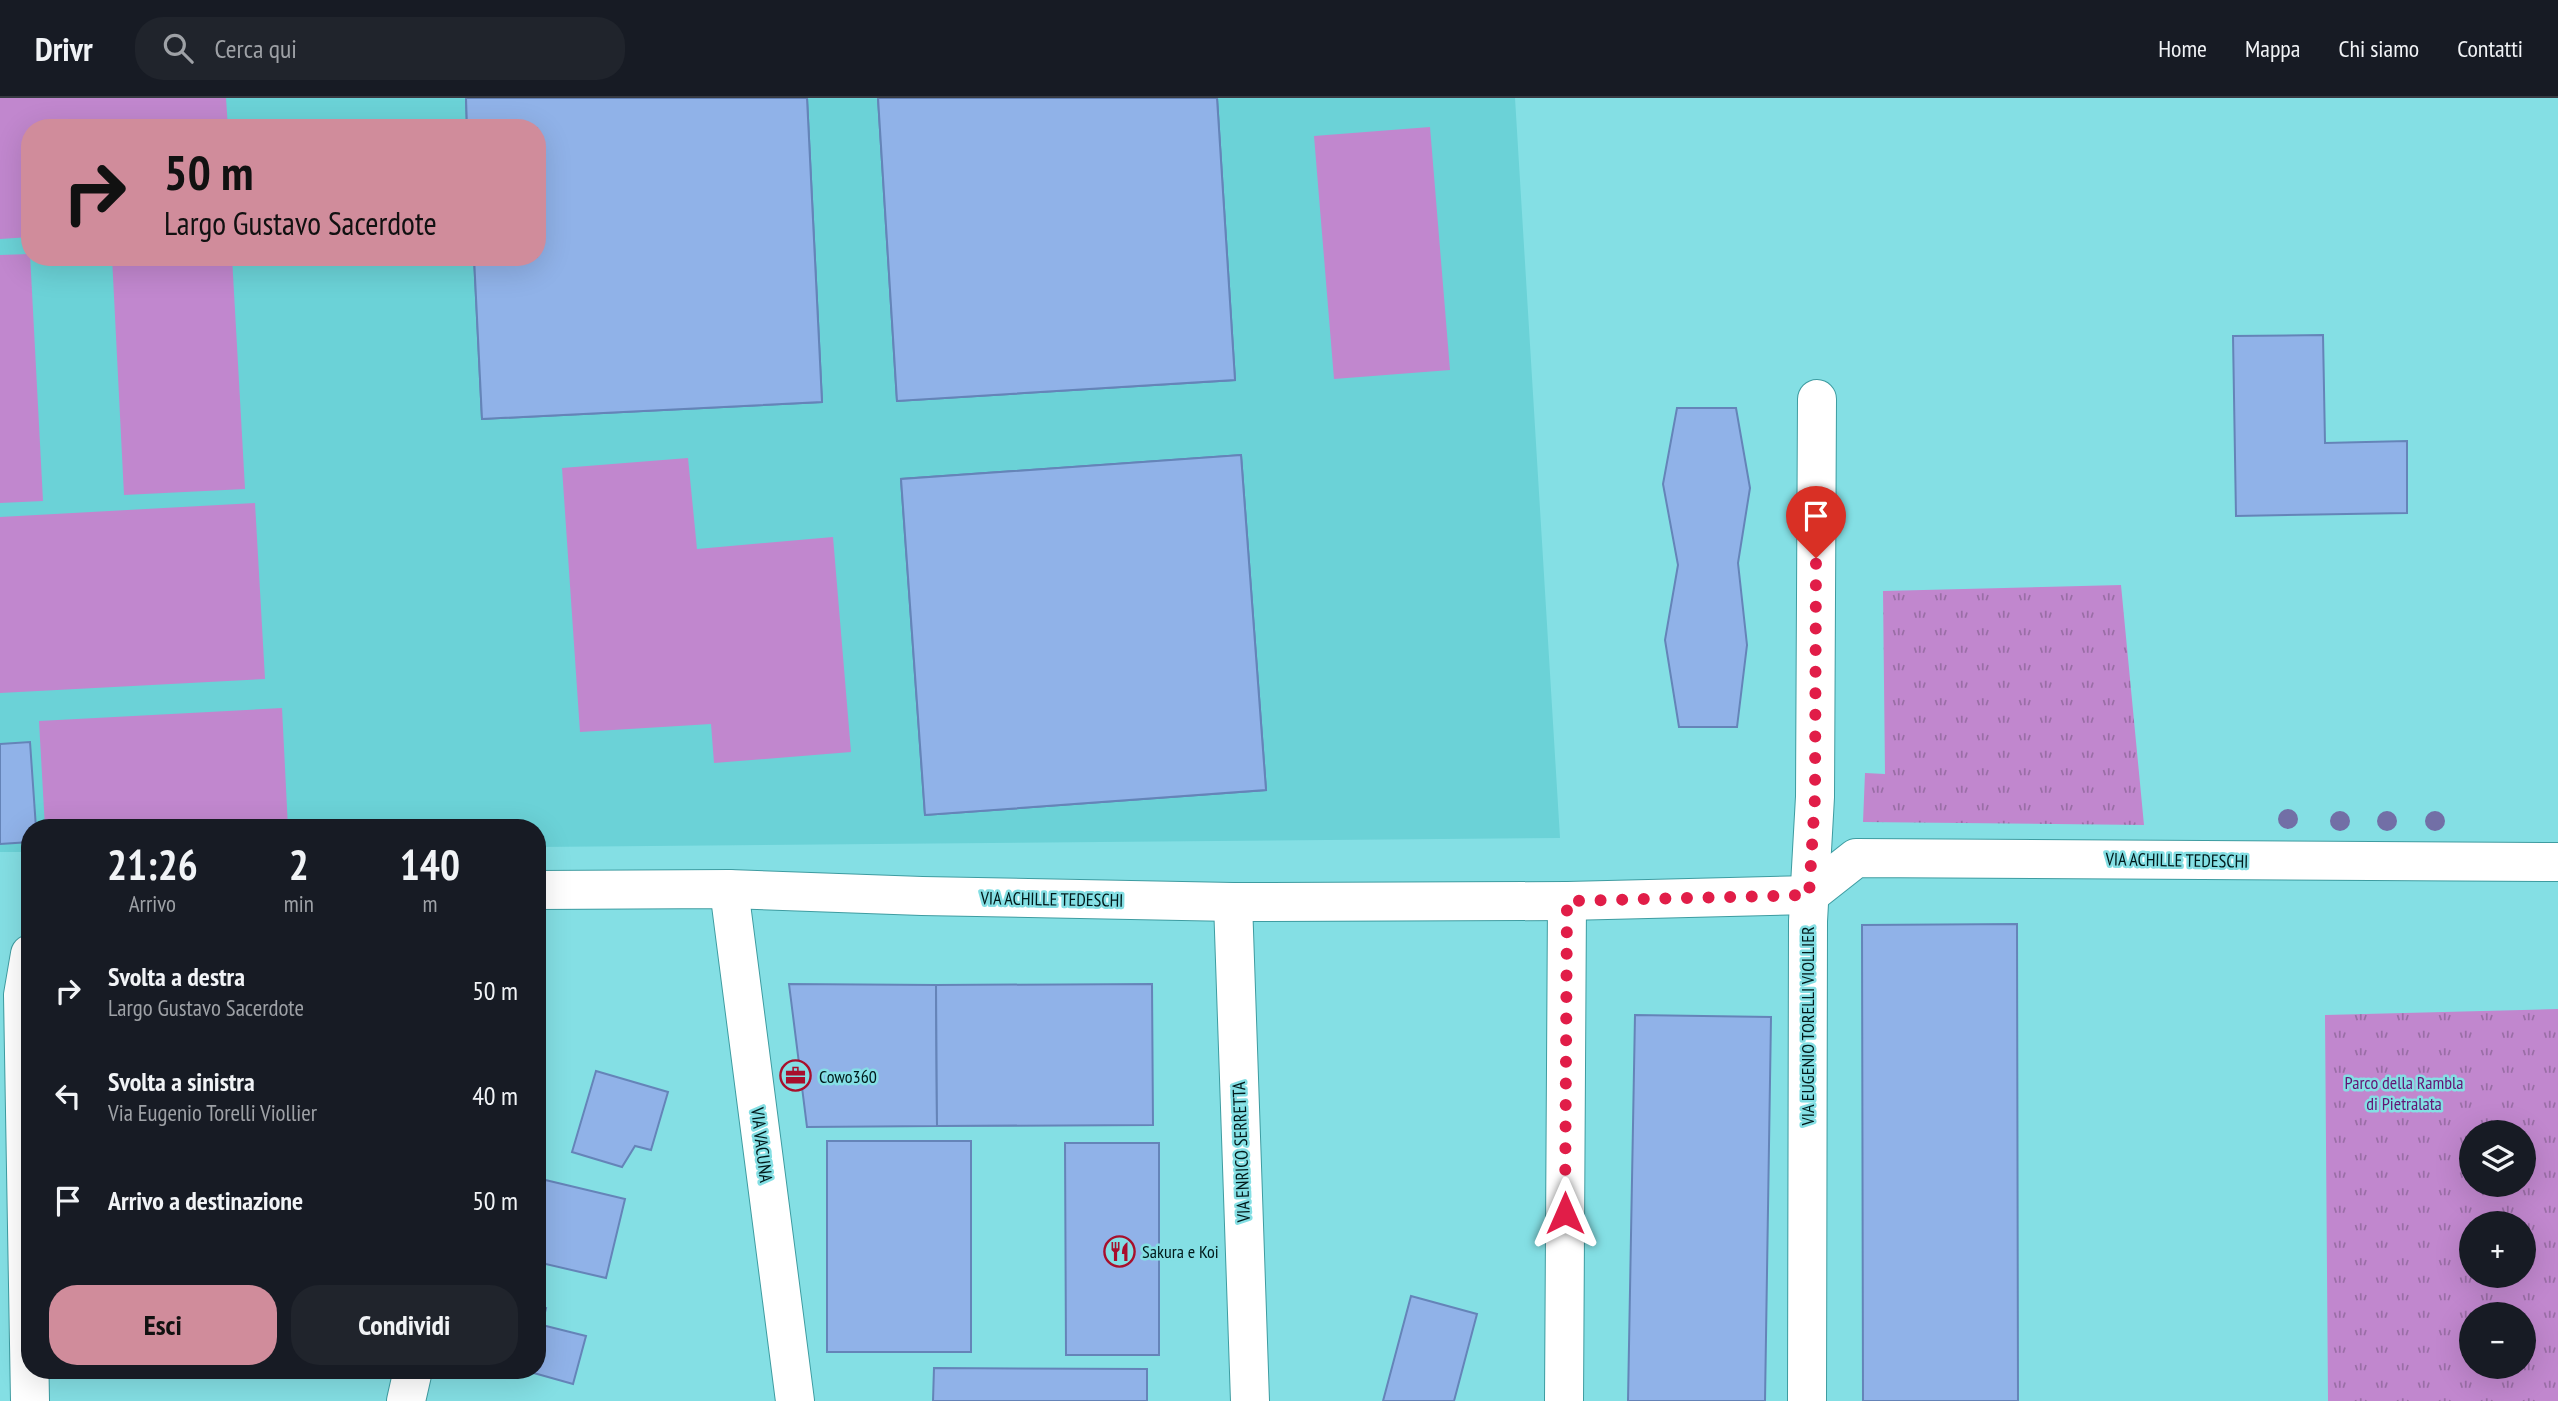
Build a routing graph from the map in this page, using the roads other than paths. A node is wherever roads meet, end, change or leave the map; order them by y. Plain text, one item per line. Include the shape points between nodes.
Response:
1 (1817, 399) dead end
2 (2558, 862) edge
3 (729, 889) junction
4 (546, 890) edge
5 (1809, 895) junction
6 (1567, 901) junction
7 (1233, 902) junction
8 (30, 1379) edge
9 (411, 1379) edge
10 (30, 1401) edge
11 (406, 1401) edge
12 (795, 1401) edge
13 (1250, 1401) edge
14 (1564, 1401) edge
15 (1807, 1401) edge

1 - 5 street, VIA EUGENIO TORELLI VIOLLIER via 1815,797
2 - 5 street, VIA ACHILLE TEDESCHI via 1856,858
3 - 4 street, VIA ACHILLE TEDESCHI
3 - 7 street, VIA ACHILLE TEDESCHI
3 - 12 street, VIA VACUNA
5 - 6 street, VIA ACHILLE TEDESCHI
5 - 15 street, VIA EUGENIO TORELLI VIOLLIER
6 - 7 street, VIA ACHILLE TEDESCHI
6 - 14 street
7 - 13 street, VIA ENRICO SERRETTA
8 - 10 street
9 - 11 street

